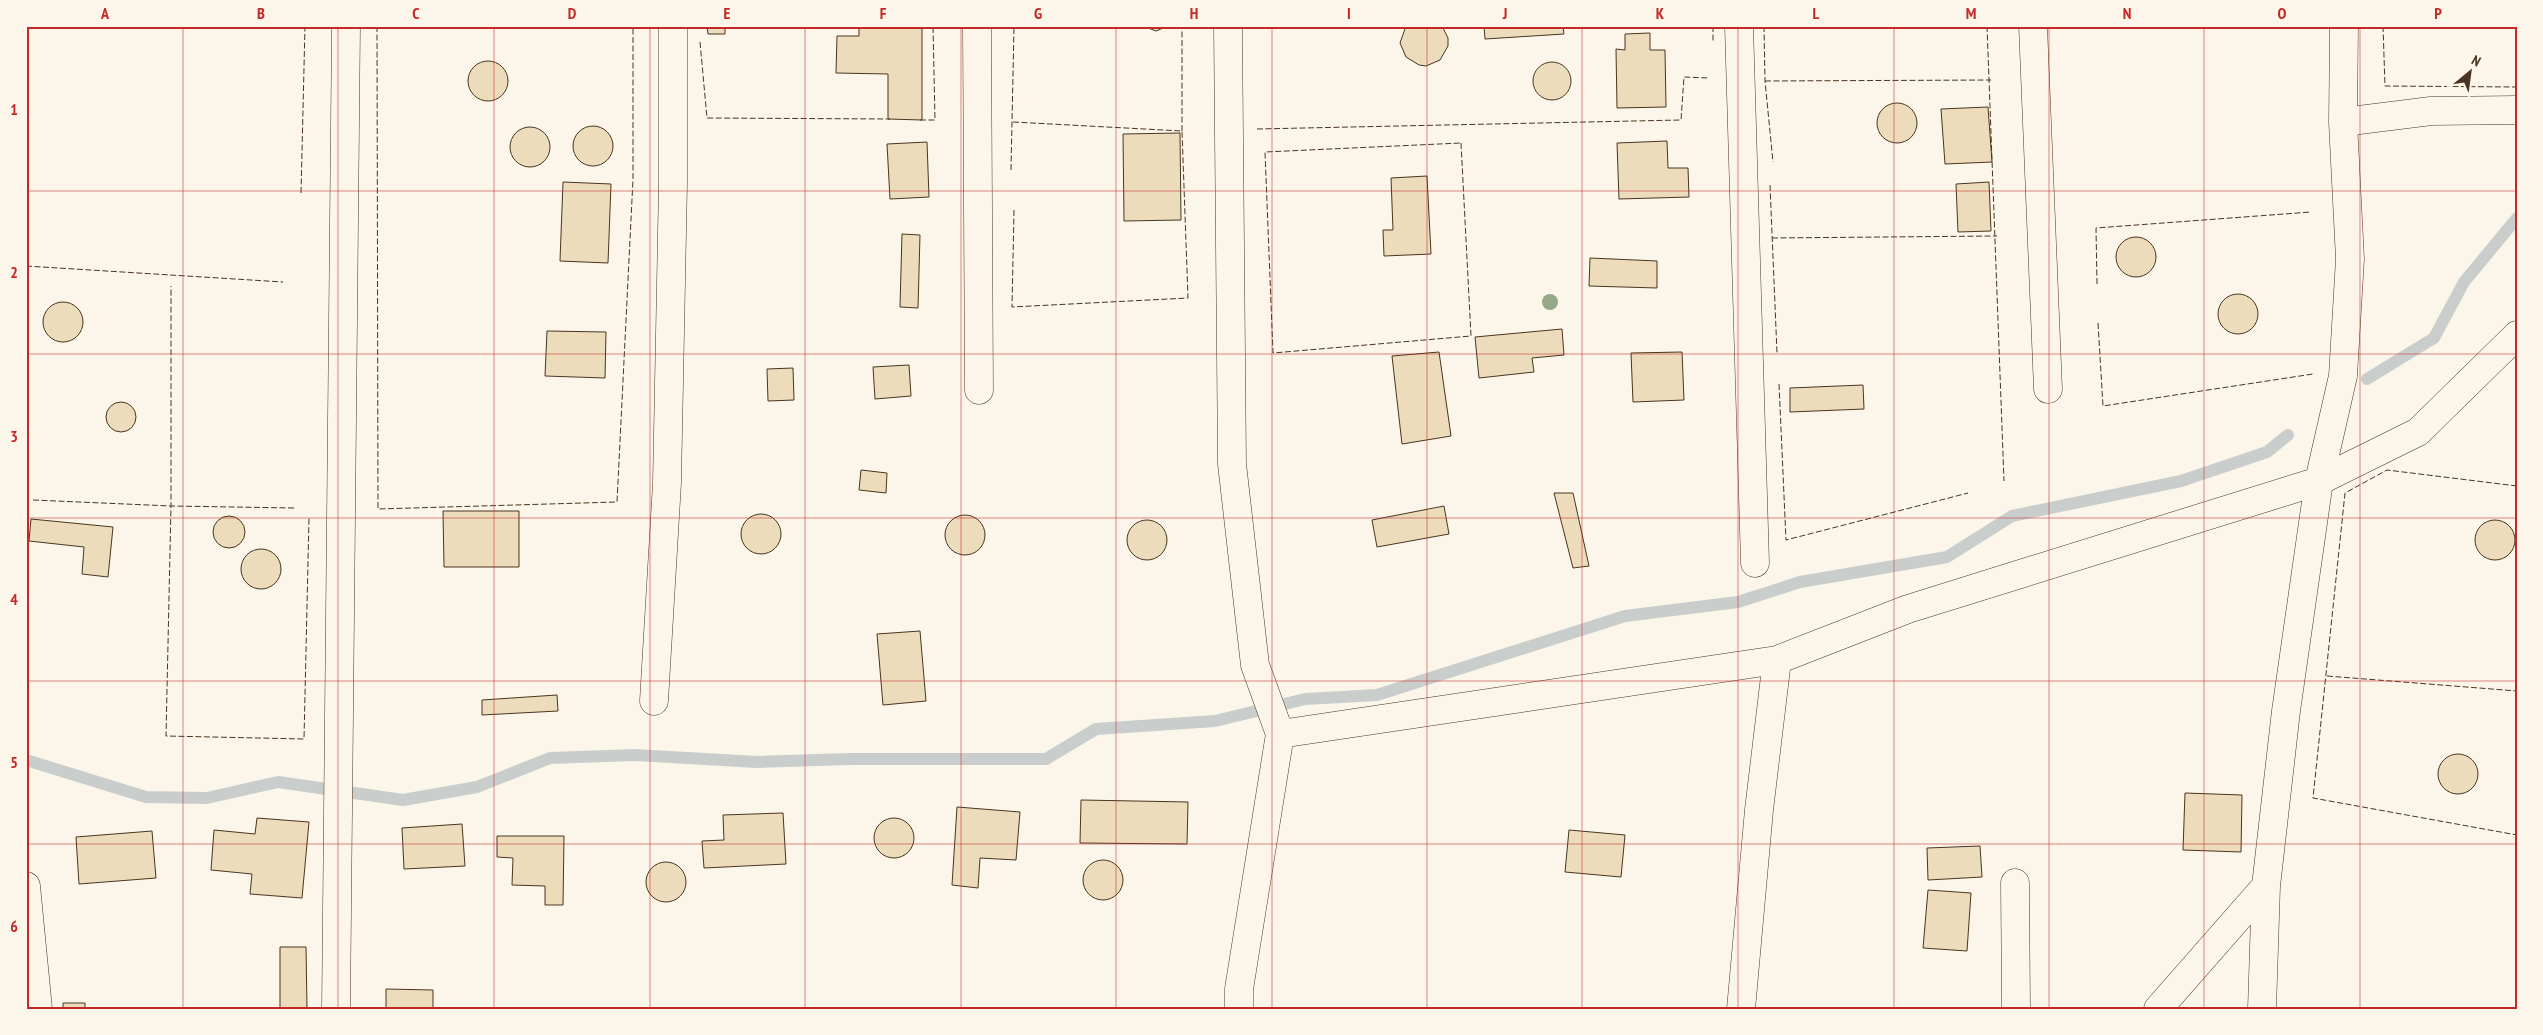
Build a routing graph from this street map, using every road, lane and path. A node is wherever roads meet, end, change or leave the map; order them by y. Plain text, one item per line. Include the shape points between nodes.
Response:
1 (346, 26) edge
2 (673, 26) edge
3 (976, 26) edge
4 (1228, 26) edge
5 (1739, 26) edge
6 (2033, 26) edge
7 (2344, 26) edge
8 (2517, 110) edge
9 (2344, 122) junction
10 (2517, 335) edge
11 (2048, 389) dead end
12 (979, 390) dead end
13 (2319, 481) junction
14 (1755, 563) dead end
15 (1777, 660) junction
16 (654, 701) dead end
17 (1280, 734) junction
18 (2016, 883) dead end
19 (26, 886) edge
20 (2266, 886) junction
21 (38, 1009) edge
22 (336, 1009) edge
23 (1239, 1009) edge
24 (1741, 1009) edge
25 (2016, 1009) edge
26 (2158, 1009) edge
27 (2262, 1009) edge

1 - 22 street
2 - 16 street via 667,483
3 - 12 street
4 - 17 street via 1232,464 1255,665
5 - 14 street
6 - 11 street
7 - 9 street
8 - 9 street via 2431,111
9 - 13 street via 2350,259 2343,376
10 - 13 street via 2418,432
13 - 15 street via 1908,610
13 - 20 street via 2286,711
15 - 17 street
15 - 24 street via 1759,810
17 - 23 street via 1239,989
18 - 25 street
19 - 21 street
20 - 26 street
20 - 27 street

